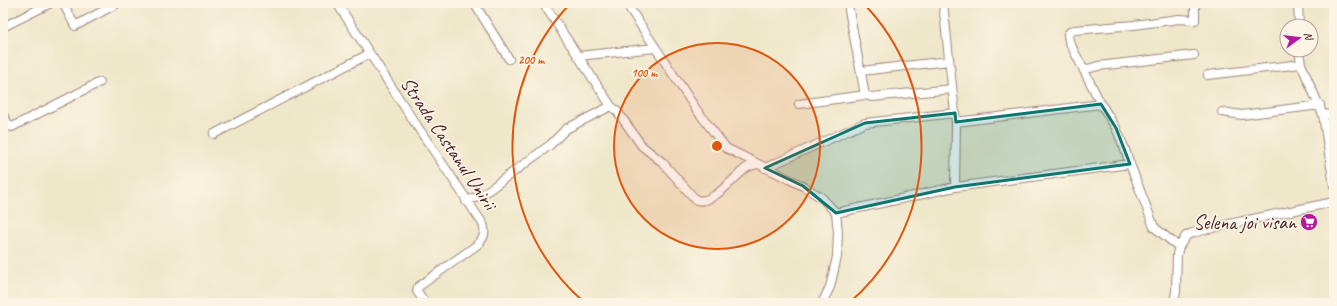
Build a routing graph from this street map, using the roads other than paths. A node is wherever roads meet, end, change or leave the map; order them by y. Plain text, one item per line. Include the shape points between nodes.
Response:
1 (51, 3) edge
2 (63, 3) edge
3 (118, 3) edge
4 (337, 3) edge
5 (474, 3) edge
6 (543, 3) edge
7 (943, 3) edge
8 (1196, 3) edge
9 (1298, 3) edge
10 (630, 9) dead end
11 (849, 10) dead end
12 (1298, 18) edge
13 (3, 27) edge
14 (655, 48) junction
15 (369, 52) junction
16 (1194, 55) dead end
17 (578, 56) junction
18 (1301, 58) edge
19 (509, 59) dead end
20 (949, 61) junction
21 (1301, 64) junction
22 (1084, 70) junction
23 (861, 71) junction
24 (1208, 75) dead end
25 (100, 82) dead end
26 (952, 89) junction
27 (865, 95) junction
28 (799, 104) dead end
29 (1102, 104) junction
30 (1320, 105) junction
31 (611, 106) junction
32 (1222, 112) dead end
33 (955, 113) junction
34 (1334, 114) edge
35 (3, 115) edge
36 (1324, 115) junction
37 (956, 122) junction
38 (214, 134) dead end
39 (757, 164) junction
40 (1130, 164) junction
41 (765, 168) junction
42 (1334, 186) edge
43 (955, 187) junction
44 (466, 201) junction
45 (1334, 202) edge
46 (836, 213) junction
47 (1179, 247) junction
48 (425, 303) edge
49 (822, 303) edge
50 (1174, 303) edge

1 - 13 street
2 - 3 street via 75,26
4 - 15 street, Strada Castanul Unirii
5 - 19 street
6 - 17 street
7 - 20 street
8 - 22 street via 1194,20 1179,19 1071,31 1068,34 1069,41
9 - 12 street
10 - 14 street
11 - 23 street
14 - 17 street
14 - 39 street via 726,148
15 - 38 street
15 - 44 street, Strada Castanul Unirii
16 - 22 street via 1098,66
17 - 31 street
18 - 21 street
20 - 23 street
20 - 26 street
21 - 24 street
21 - 30 street
22 - 29 street
23 - 27 street
25 - 35 street via 12,127
26 - 27 street via 872,97
26 - 33 street
27 - 28 street
29 - 37 street
29 - 40 street via 1116,128
30 - 32 street via 1242,115
30 - 36 street
31 - 39 street via 642,146 662,162 696,200 714,196 746,168
31 - 44 street via 566,129 550,145 482,194
33 - 37 street
33 - 41 street via 865,123
34 - 36 street
36 - 42 street
37 - 43 street
39 - 41 street
40 - 43 street
40 - 47 street via 1154,227
41 - 46 street via 822,198
43 - 46 street
44 - 48 street, Strada Castanul Unirii via 482,224 484,236 477,245 418,287 417,291
45 - 47 street via 1192,233 1186,236
46 - 49 street via 837,257 830,287
47 - 50 street

